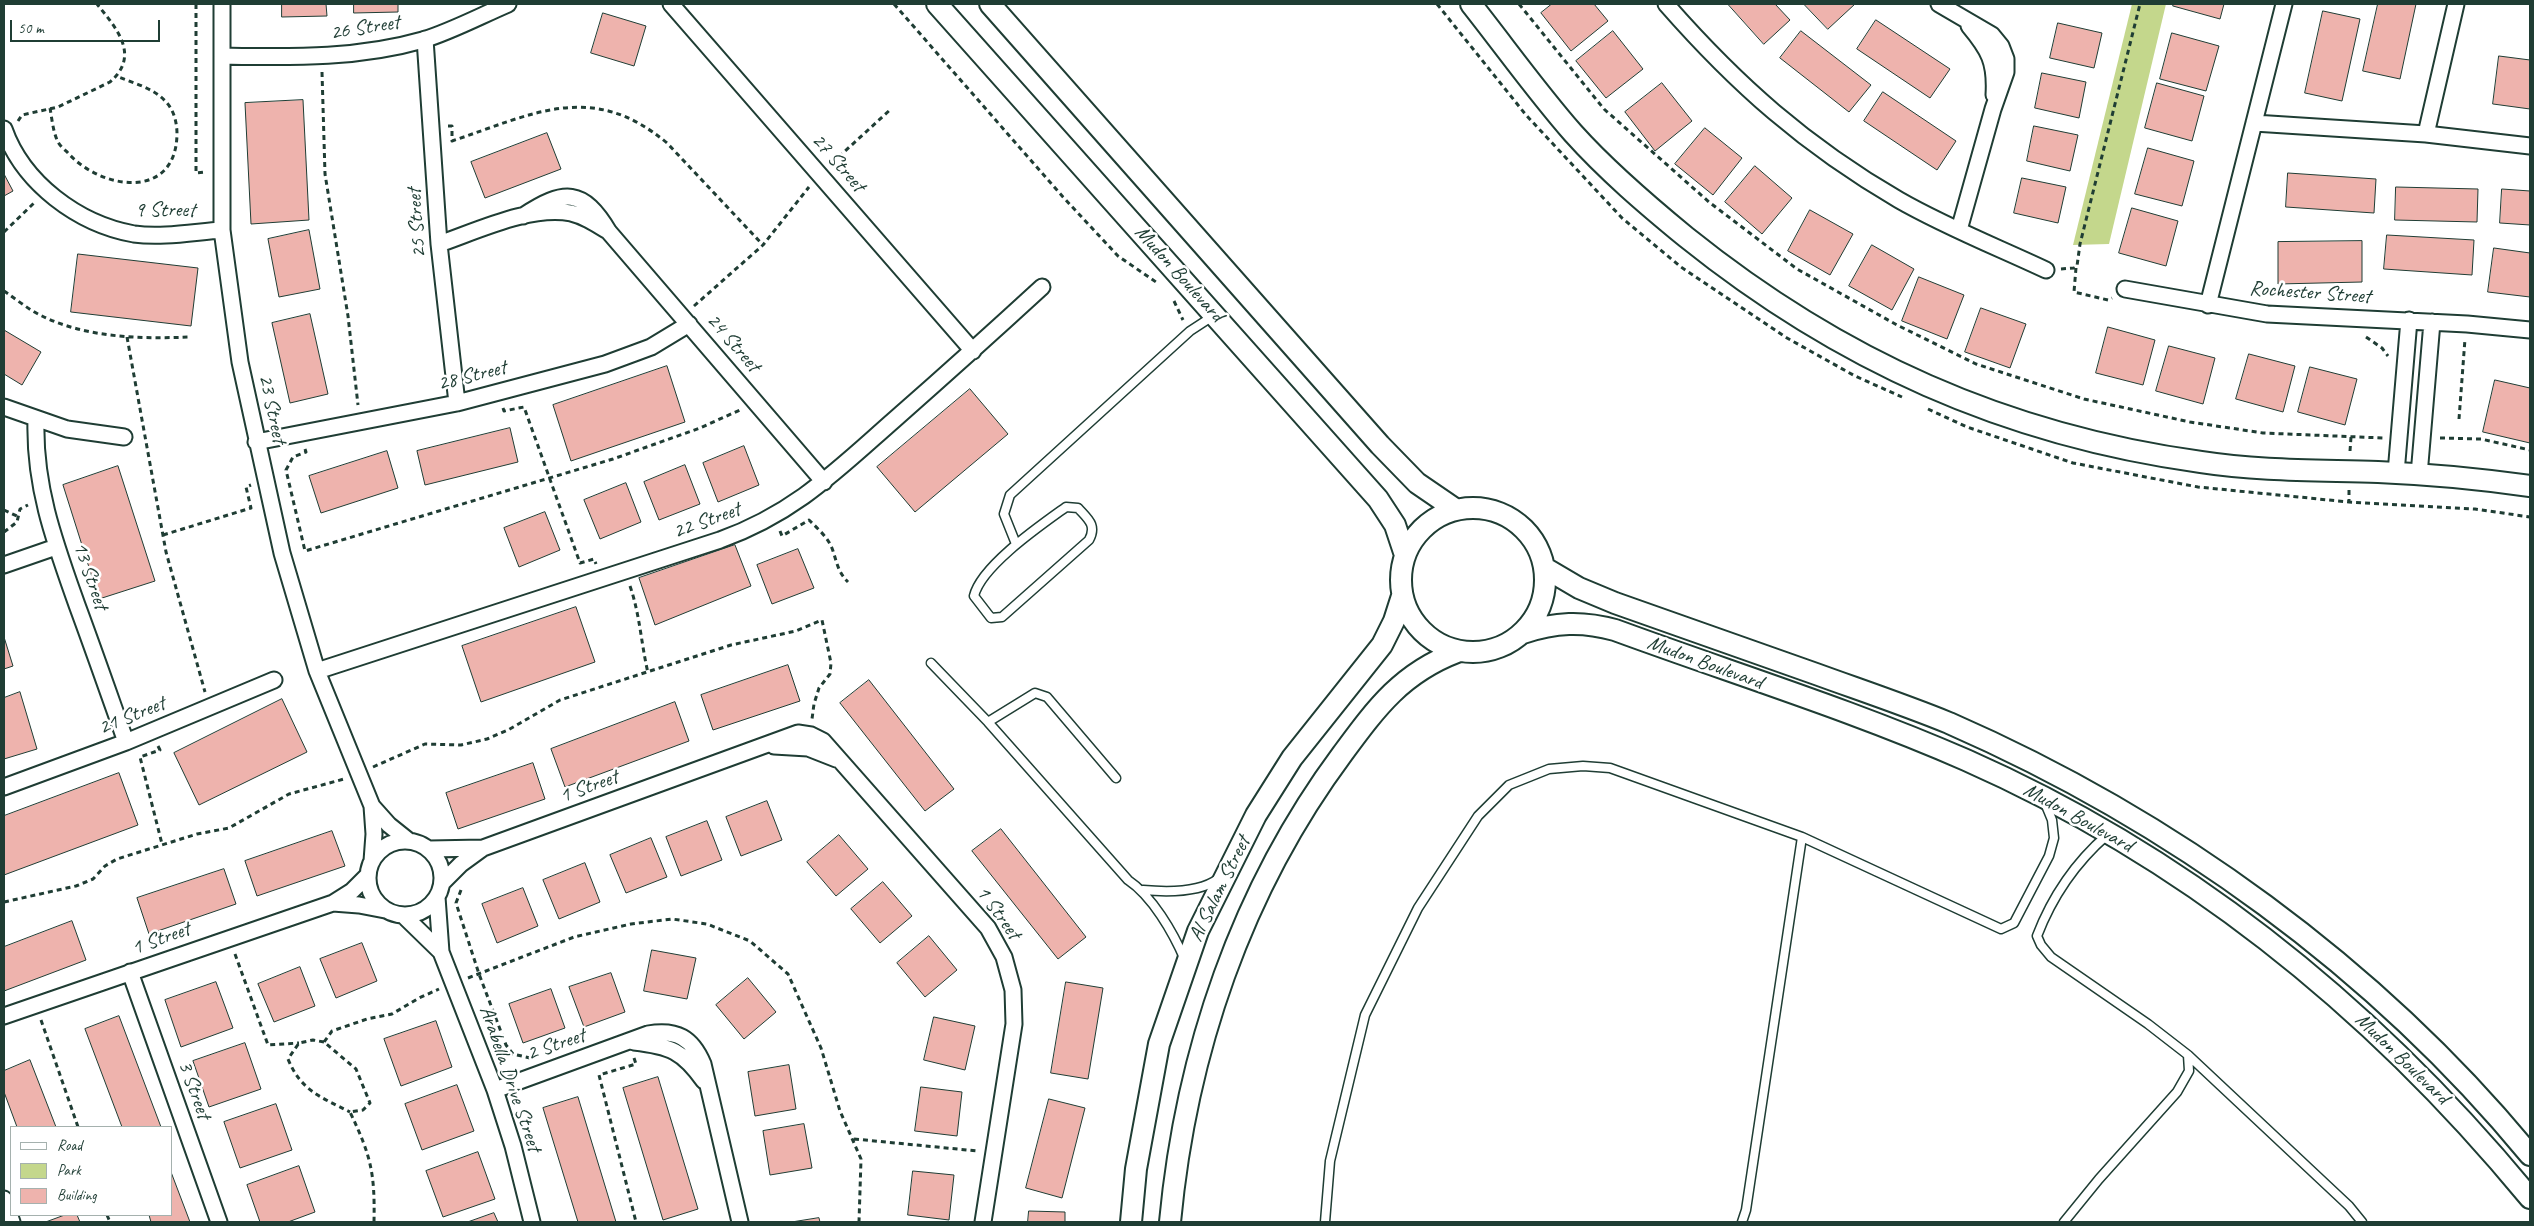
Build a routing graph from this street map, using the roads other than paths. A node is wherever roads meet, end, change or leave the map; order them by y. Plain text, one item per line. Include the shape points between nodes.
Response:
1 (222, 4) edge
2 (508, 4) edge
3 (671, 4) edge
4 (937, 4) edge
5 (990, 4) edge
6 (1471, 4) edge
7 (1666, 4) edge
8 (1939, 4) edge
9 (2284, 4) edge
10 (2456, 4) edge
11 (425, 39) junction
12 (222, 56) junction
13 (2254, 123) junction
14 (6, 134) edge
15 (2426, 134) junction
16 (2530, 146) edge
17 (222, 230) junction
18 (1959, 230) junction
19 (439, 244) junction
20 (2046, 270) road end
21 (1042, 287) dead end
22 (2125, 289) road end
23 (2208, 305) junction
24 (1215, 315) junction
25 (686, 320) junction
26 (2409, 320) junction
27 (2432, 322) junction
28 (2530, 330) edge
29 (973, 350) junction
30 (457, 404) junction
31 (4, 407) edge
32 (36, 420) junction
33 (124, 437) dead end
34 (256, 442) junction
35 (2396, 473) junction
36 (2419, 475) junction
37 (824, 482) junction
38 (2530, 486) edge
39 (1455, 510) junction
40 (1016, 544) junction
41 (56, 547) junction
42 (1405, 555) junction
43 (4, 565) edge
44 (1545, 568) junction
45 (1402, 596) junction
46 (1523, 633) junction
47 (1457, 652) junction
48 (931, 663) dead end
49 (316, 671) junction
50 (274, 680) dead end
51 (988, 722) junction
52 (126, 742) junction
53 (767, 746) junction
54 (838, 760) junction
55 (1116, 778) dead end
56 (4, 787) edge
57 (2042, 797) junction
58 (372, 806) junction
59 (2109, 833) junction
60 (1802, 837) junction
61 (409, 841) junction
62 (483, 848) junction
63 (429, 849) junction
64 (370, 868) junction
65 (1225, 873) junction
66 (440, 890) junction
67 (1143, 890) junction
68 (332, 903) junction
69 (385, 910) junction
70 (404, 916) junction
71 (441, 952) junction
72 (1186, 961) junction
73 (130, 972) junction
74 (4, 1016) edge
75 (2188, 1055) junction
76 (495, 1090) junction
77 (2530, 1155) edge
78 (2530, 1198) edge
79 (4, 1199) edge
80 (12, 1222) edge
81 (219, 1222) edge
82 (532, 1222) edge
83 (740, 1222) edge
84 (983, 1222) edge
85 (1131, 1222) edge
86 (1170, 1222) edge
87 (1325, 1222) edge
88 (1742, 1222) edge
89 (2064, 1222) edge
90 (2362, 1222) edge

1 - 12 street, 23 Street
2 - 11 street, 26 Street
3 - 29 street, 27 Street
4 - 24 street, Mudon Boulevard
5 - 39 street, Mudon Boulevard via 1371,435 1417,483
6 - 35 street via 1574,134 1649,208 1788,312 1864,357 1945,394 2020,422 2115,448 2203,463
7 - 18 street via 1744,87 1793,130 1877,187
8 - 18 street via 1992,35 2006,58 2006,72
9 - 13 street
10 - 15 street
11 - 12 street, 26 Street via 382,49 322,56
11 - 19 street, 25 Street
12 - 17 street, 23 Street
13 - 15 street
13 - 23 street
14 - 17 street, 9 Street via 24,167 47,192 73,212 103,226 135,234
15 - 16 street
17 - 34 street, 23 Street via 240,362
18 - 20 street
19 - 25 street, 24 Street via 523,216 570,213 582,216 609,232
19 - 30 street, 25 Street
21 - 29 street, 22 Street
22 - 23 street, Rochester Street
23 - 26 street, Rochester Street via 2267,314
24 - 40 lane via 1190,332 1010,495 1004,514
24 - 42 street, Mudon Boulevard via 1388,512 1396,525
25 - 30 street, 28 Street via 651,347 628,357
25 - 37 street, 24 Street
26 - 27 street, Rochester Street
26 - 35 street
27 - 28 street, Rochester Street
27 - 36 street
29 - 37 street, 22 Street
30 - 34 street, 28 Street
31 - 32 street
32 - 33 street via 67,429
32 - 41 street, 13 Street via 37,473
34 - 49 street, 23 Street via 282,553
35 - 36 street
36 - 38 street
37 - 49 street, 22 Street via 774,517 748,530
39 - 42 street via 1433,519 1416,534
39 - 44 street via 1479,508 1502,513 1522,526 1537,545
40 - 40 lane via 1066,507 1078,508 1094,531 1089,540 1002,617 992,618 974,596 976,586
41 - 43 street
41 - 52 street, 13 Street
42 - 45 street via 1400,575
44 - 46 street via 1545,592 1537,614
44 - 77 street, Mudon Boulevard via 1579,588 1615,603 1948,723 2043,769 2154,831 2230,880 2372,991 2438,1054
45 - 47 street via 1412,622 1432,641
45 - 65 street, Al Salam Street via 1382,645 1292,758 1256,814
46 - 47 street via 1496,649 1481,653
46 - 57 street, Mudon Boulevard via 1560,624 1597,625 1616,630 1914,738
47 - 86 street, Al Salam Street via 1414,673 1370,717 1288,836 1254,900 1226,967 1203,1036 1186,1107
48 - 51 lane
49 - 58 street, 23 Street
50 - 52 street, 21 Street
51 - 55 lane via 1035,693 1047,697
51 - 67 lane via 1128,880
52 - 56 street, 21 Street
53 - 54 street, 1 Street via 799,746
53 - 54 street, 1 Street via 798,733 811,735 823,741
53 - 62 street, 1 Street
54 - 84 street, 1 Street via 988,928 1004,957 1013,990 1014,1024
57 - 59 street, Mudon Boulevard
57 - 60 lane via 2052,820 2054,838 2049,856 2014,923 2000,930
58 - 61 street
58 - 64 street via 374,834
59 - 75 lane via 2085,854 2065,883 2044,918 2037,936 2039,942 2052,957
59 - 78 street, Mudon Boulevard via 2244,920 2336,996 2430,1085
60 - 87 lane via 1610,768 1549,769 1509,785 1478,816 1418,908 1365,1015 1330,1161
60 - 88 lane
61 - 63 street
61 - 64 street via 394,842 381,849
62 - 63 street
62 - 66 street via 461,864
63 - 66 street via 441,870
64 - 68 street via 352,891
64 - 69 street via 369,888
65 - 67 lane via 1208,886 1170,893
65 - 72 street, Al Salam Street
66 - 70 street via 423,911
66 - 71 street
67 - 72 lane
68 - 69 street via 359,904
68 - 73 street, 1 Street
69 - 70 street
70 - 71 street
71 - 76 street, Arabella Drive Street
72 - 85 street, Al Salam Street via 1154,1071 1136,1169
73 - 74 street, 1 Street
73 - 81 street, 3 Street
75 - 89 lane via 2189,1071 2177,1092
75 - 90 lane via 2349,1206
76 - 82 street, Arabella Drive Street
76 - 83 street, 2 Street via 631,1041 665,1046 678,1053 690,1062 707,1087
79 - 80 street

